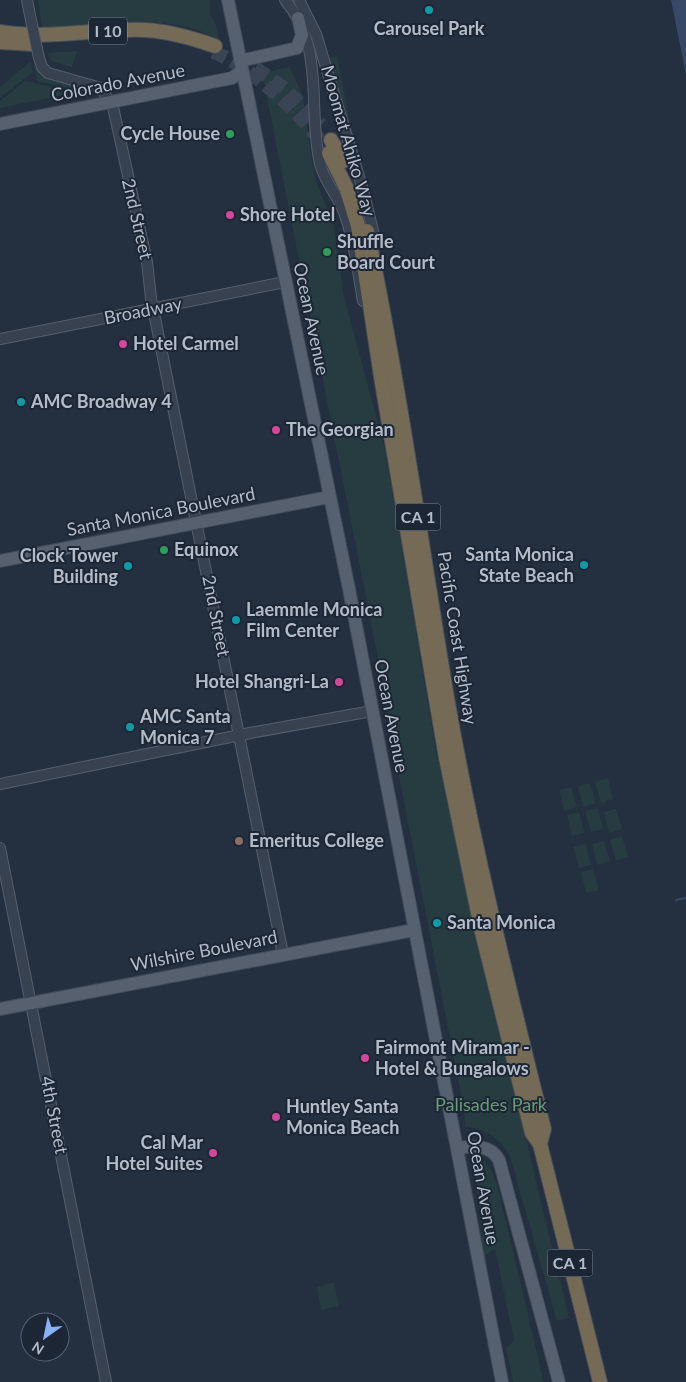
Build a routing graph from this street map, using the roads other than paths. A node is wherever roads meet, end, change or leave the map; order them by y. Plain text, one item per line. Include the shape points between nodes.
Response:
1 (27, 0) edge
2 (228, 0) edge
3 (285, 0) edge
4 (299, 0) edge
5 (298, 18) junction
6 (0, 32) edge
7 (0, 42) edge
8 (241, 66) junction
9 (112, 102) junction
10 (0, 124) edge
11 (285, 282) junction
12 (154, 308) junction
13 (385, 316) junction
14 (0, 339) edge
15 (382, 383) junction
16 (329, 497) junction
17 (197, 522) junction
18 (0, 561) edge
19 (372, 711) junction
20 (239, 736) junction
21 (0, 784) edge
22 (0, 848) edge
23 (414, 930) junction
24 (283, 954) junction
25 (495, 960) junction
26 (31, 1004) junction
27 (0, 1009) edge
28 (458, 1148) junction
29 (106, 1382) edge
30 (502, 1382) edge
31 (559, 1382) edge
32 (600, 1382) edge

1 - 9 street, bridge via 39,58 46,71 97,85
2 - 8 main road, Ocean Avenue
3 - 5 street, Moomat Ahiko Way
4 - 13 street, Moomat Ahiko Way via 316,34 369,209
5 - 8 main road, Colorado Avenue via 302,34 297,48
5 - 15 street, Moomat Ahiko Way via 307,37 312,62 320,162 348,225
6 - 7 highway, I 10 via 47,36 147,30 181,35 214,49 134,37 40,44
8 - 9 main road, Colorado Avenue via 232,78
8 - 11 main road, Ocean Avenue
9 - 10 main road, Colorado Avenue
9 - 12 street, 2nd Street
11 - 12 street, Broadway
11 - 16 main road, Ocean Avenue
12 - 14 street, Broadway
12 - 17 street, 2nd Street
13 - 15 highway, Pacific Coast Highway / CA 1 via 358,195 348,170 330,146 358,226
13 - 25 highway, Pacific Coast Highway / CA 1 via 448,704
15 - 25 highway, Pacific Coast Highway / CA 1 via 446,758
16 - 17 main road, Santa Monica Boulevard
16 - 19 main road, Ocean Avenue
17 - 18 main road, Santa Monica Boulevard
17 - 20 street, 2nd Street
19 - 20 street
19 - 23 main road, Ocean Avenue
20 - 21 street
20 - 24 street, 2nd Street
22 - 26 street, 4th Street
23 - 24 main road, Wilshire Boulevard
23 - 28 main road, Ocean Avenue
24 - 26 main road, Wilshire Boulevard
25 - 32 highway, Pacific Coast Highway / CA 1 via 532,1133 540,1144
26 - 27 main road, Wilshire Boulevard
26 - 29 street, 4th Street
28 - 30 main road, Ocean Avenue
28 - 31 main road via 480,1146 491,1150 501,1165

